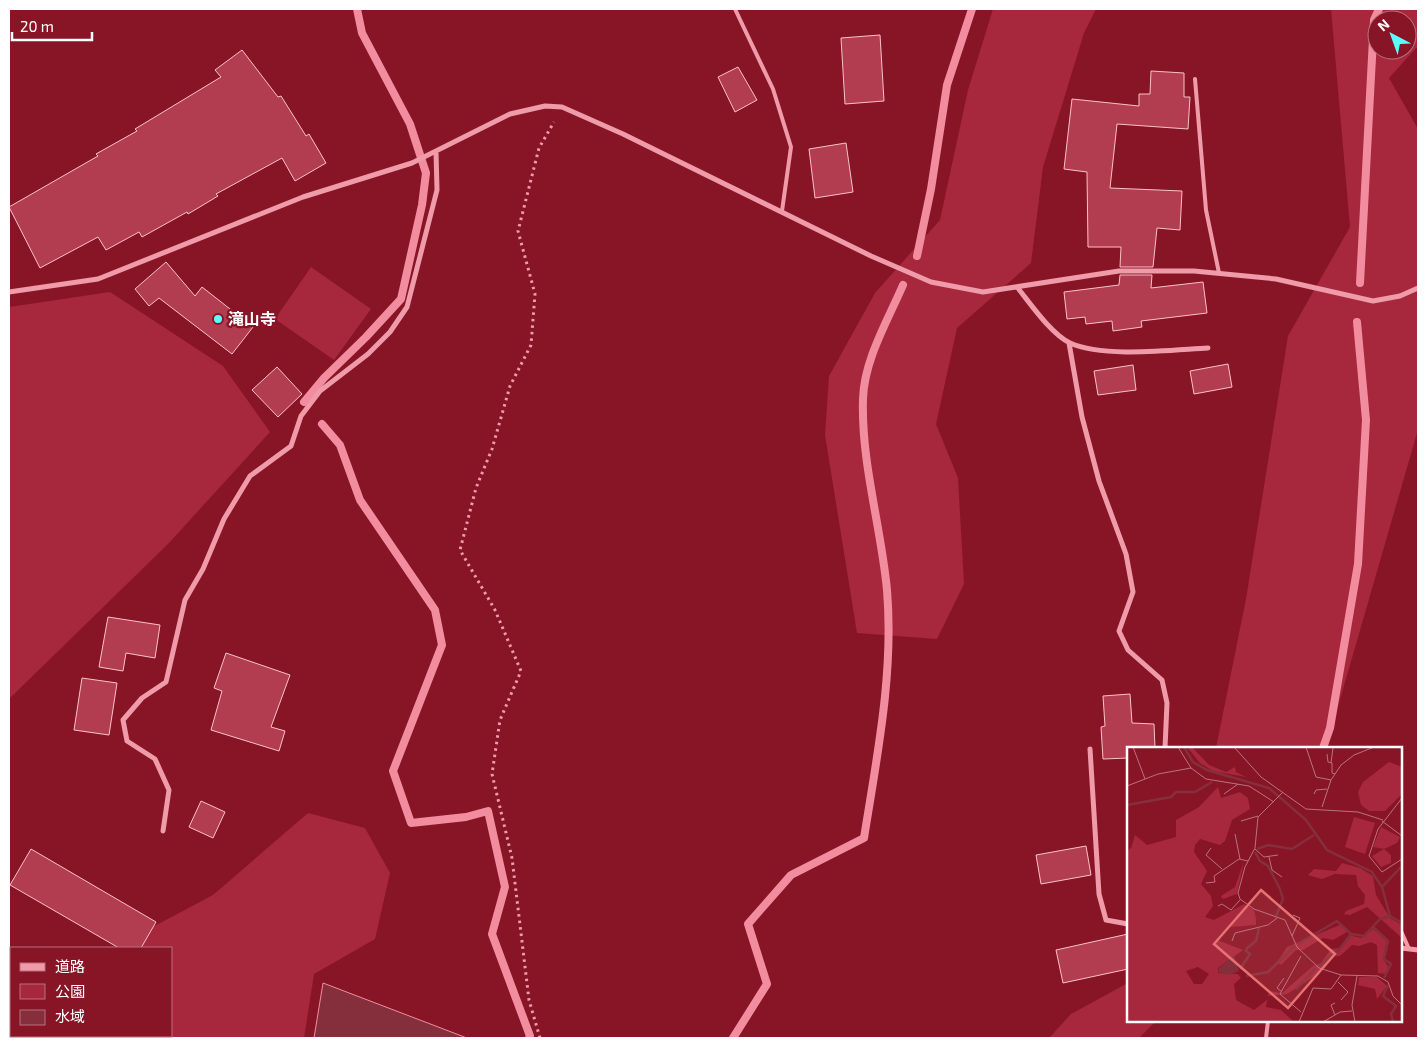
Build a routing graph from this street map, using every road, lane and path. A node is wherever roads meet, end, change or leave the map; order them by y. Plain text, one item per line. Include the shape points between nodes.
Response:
1 (735, 9) edge
2 (1195, 79) dead end
3 (562, 108) junction
4 (436, 151) junction
5 (782, 211) junction
6 (1219, 273) junction
7 (1017, 288) junction
8 (1418, 288) edge
9 (9, 292) edge
10 (1069, 343) junction
11 (1208, 348) dead end
12 (1165, 747) edge
13 (1090, 749) dead end
14 (162, 831) dead end
15 (1127, 924) edge
16 (1402, 933) edge
17 (1402, 948) edge
18 (1409, 949) junction
19 (1418, 950) edge
20 (1268, 1022) edge
21 (540, 1038) edge
22 (1266, 1038) edge

1 - 5 lane via 773,89 791,147
2 - 6 lane via 1206,210
3 - 4 street via 545,106 510,114
3 - 5 street via 624,134
3 - 21 path via 539,148 518,231 535,294 531,345 510,386 492,449 476,488 460,550 495,610 521,671 500,720 492,774 512,858 529,1000
4 - 9 street via 412,163 303,196 98,279
4 - 14 street via 436,190 407,307 390,332 368,354 320,391 301,416 291,446 250,476 224,519 203,569 184,600 166,682 142,698 124,720 128,740 155,759 169,790
5 - 7 street via 931,282 982,292
6 - 7 street via 1119,271
6 - 8 street via 1276,279 1372,301 1400,296
7 - 10 street via 1049,326
10 - 11 street via 1114,352
10 - 12 street via 1082,417 1099,481 1126,554 1133,592 1119,631 1128,650 1162,680 1167,703
13 - 15 street via 1099,894 1106,920
16 - 18 lane
17 - 18 street
18 - 19 street
20 - 22 lane

